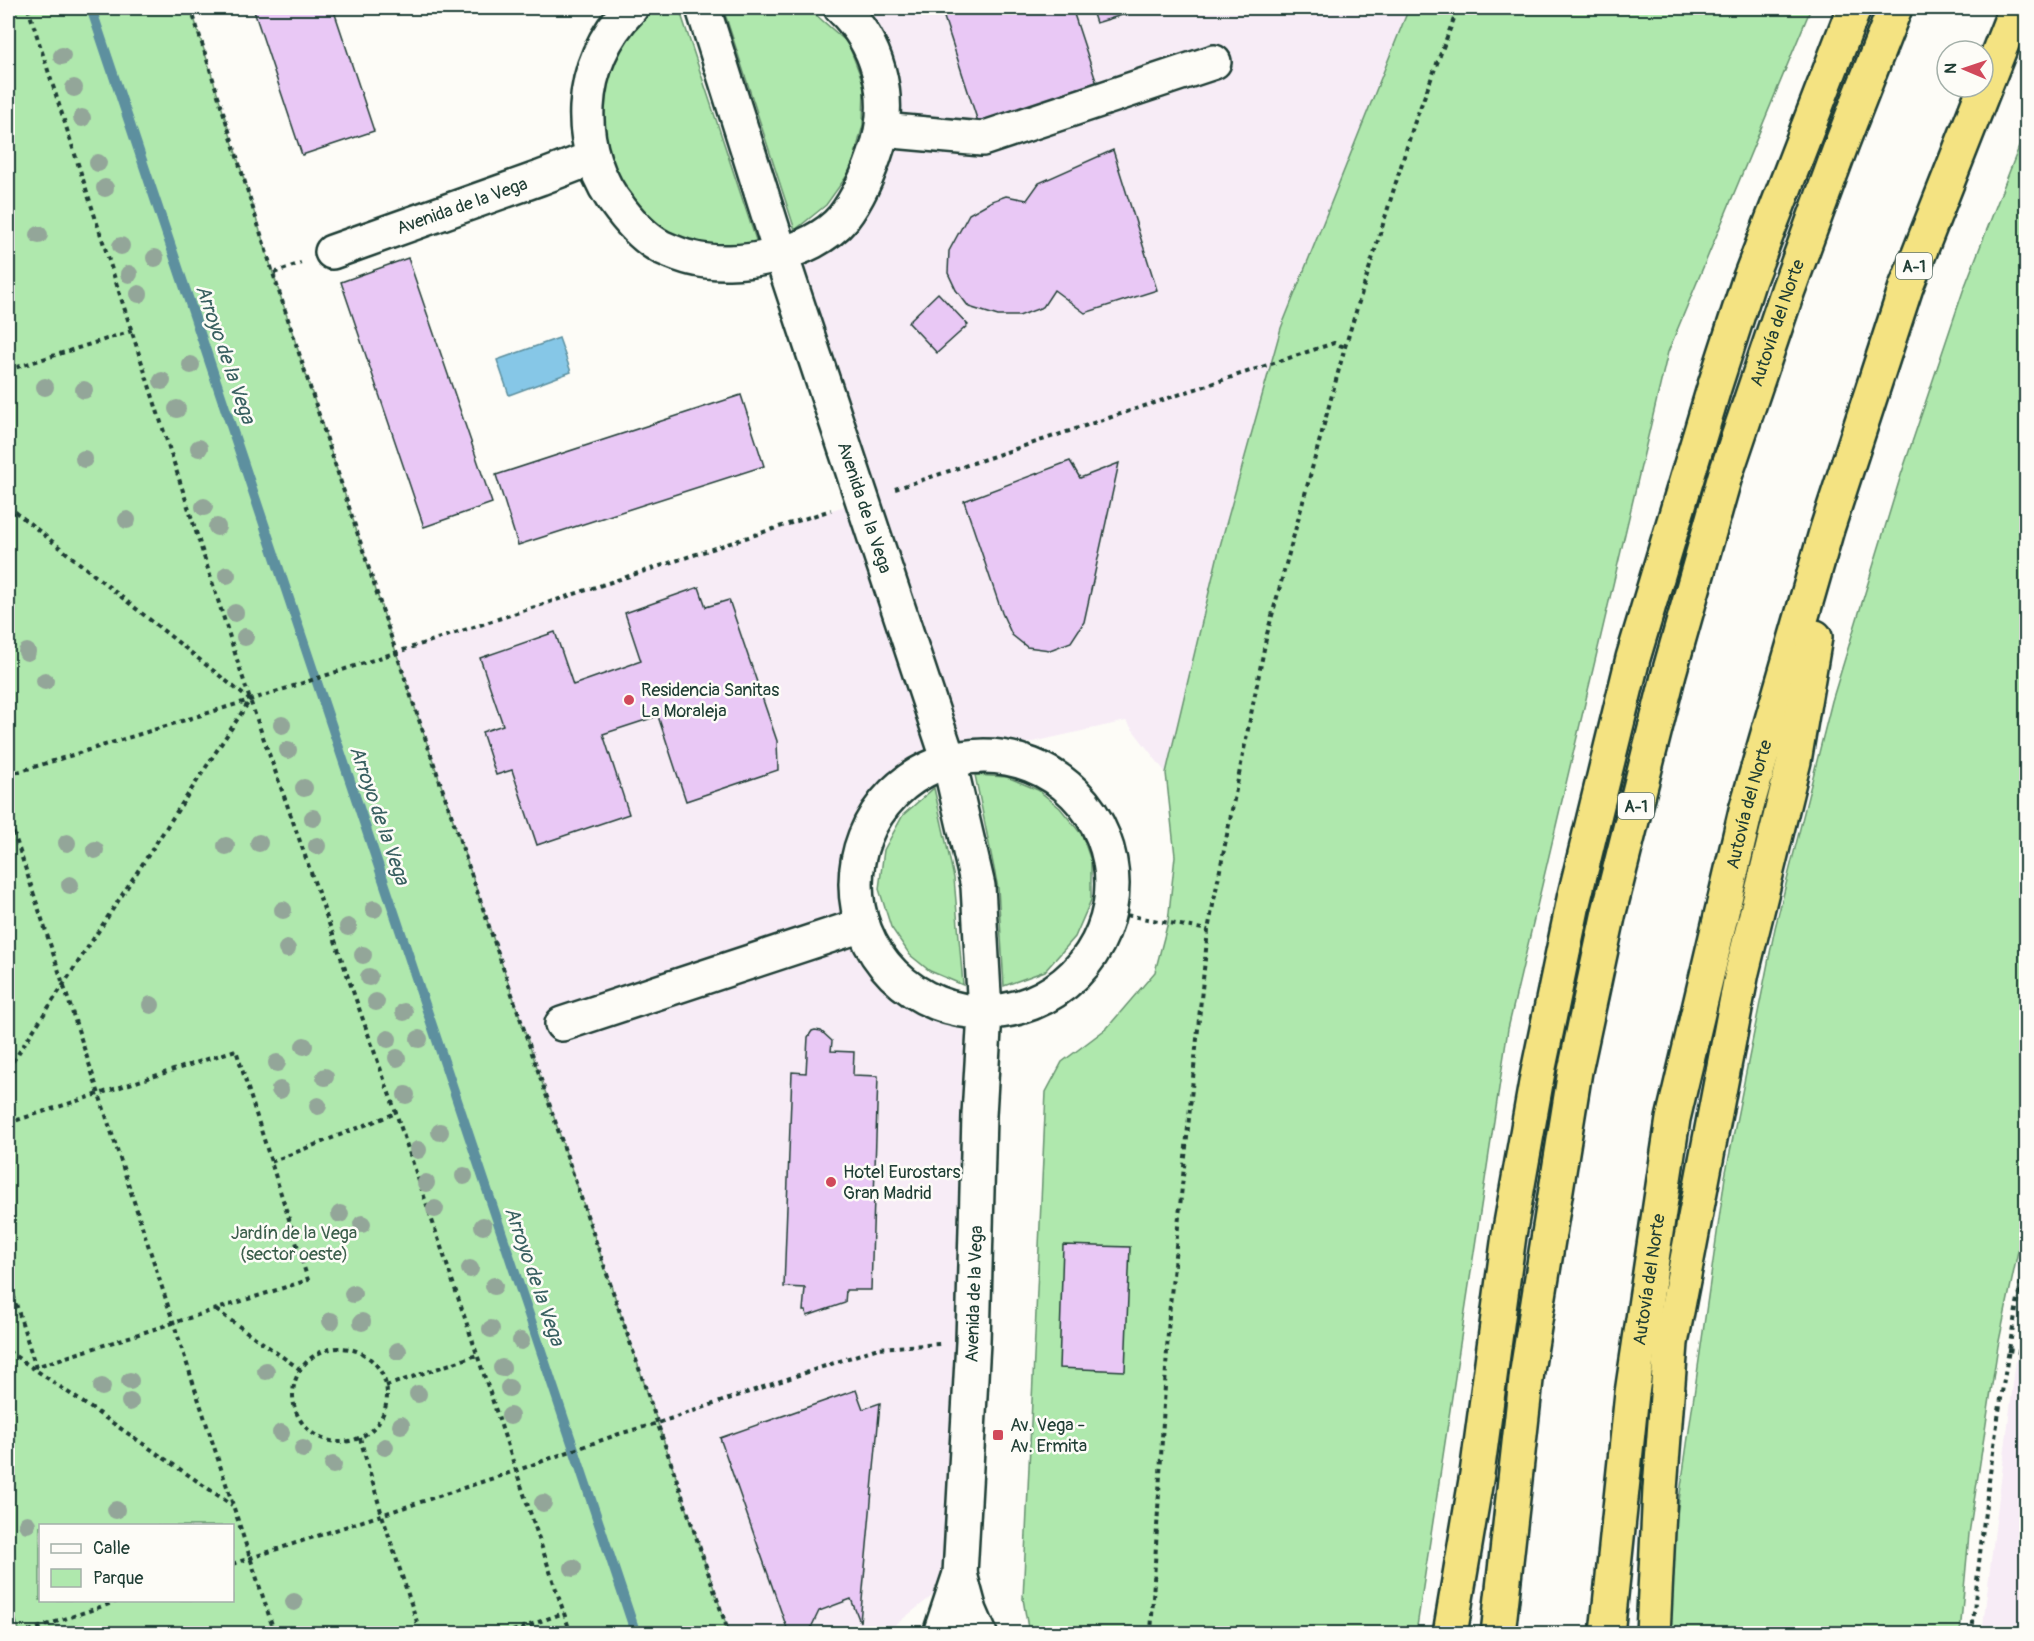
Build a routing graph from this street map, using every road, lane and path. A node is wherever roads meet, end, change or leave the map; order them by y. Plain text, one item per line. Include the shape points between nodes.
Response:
1 (28, 8) edge
2 (191, 8) edge
3 (631, 8) edge
4 (702, 8) edge
5 (841, 8) edge
6 (1458, 8) edge
7 (1854, 8) edge
8 (1895, 8) edge
9 (2016, 8) edge
10 (1214, 62) dead end
11 (882, 130) junction
12 (591, 158) junction
13 (332, 252) dead end
14 (781, 255) junction
15 (132, 331) junction
16 (8, 370) edge
17 (8, 506) edge
18 (1827, 529) junction
19 (381, 657) dead end
20 (250, 700) junction
21 (949, 761) junction
22 (8, 775) edge
23 (8, 815) edge
24 (1109, 912) junction
25 (862, 925) junction
26 (1208, 930) junction
27 (63, 985) junction
28 (985, 1013) junction
29 (562, 1024) dead end
30 (8, 1069) edge
31 (98, 1093) junction
32 (396, 1113) junction
33 (8, 1123) edge
34 (271, 1162) junction
35 (2026, 1256) edge
36 (8, 1278) edge
37 (216, 1310) junction
38 (173, 1323) junction
39 (973, 1342) junction
40 (2008, 1350) junction
41 (8, 1351) edge
42 (2026, 1353) edge
43 (477, 1355) junction
44 (36, 1369) junction
45 (301, 1370) junction
46 (386, 1386) junction
47 (658, 1423) junction
48 (360, 1438) junction
49 (515, 1471) junction
50 (1477, 1474) junction
51 (233, 1506) junction
52 (382, 1515) junction
53 (250, 1558) junction
54 (234, 1563) edge
55 (960, 1574) junction
56 (115, 1602) edge
57 (564, 1613) junction
58 (20, 1634) edge
59 (275, 1634) edge
60 (421, 1634) edge
61 (504, 1634) edge
62 (571, 1634) edge
63 (729, 1634) edge
64 (940, 1634) edge
65 (980, 1634) edge
66 (1151, 1634) edge
67 (1450, 1634) edge
68 (1471, 1634) edge
69 (1498, 1634) edge
70 (1607, 1634) edge
71 (1653, 1634) edge
72 (1972, 1634) edge

1 - 15 path
2 - 47 path via 396,652
3 - 12 street via 607,39 594,67 587,96
4 - 14 street, Avenida de la Vega
5 - 11 street via 867,37 878,63 884,95
6 - 26 path via 1414,124 1345,346 1267,634
7 - 50 highway via 1749,280 1633,658 1574,898 1537,1077 1509,1235
8 - 69 highway, Autovía del Norte / A-1 via 1788,290 1725,477 1669,673 1609,912 1575,1071 1527,1371
9 - 18 highway, Autovía del Norte / A-1 via 1906,286
10 - 11 street via 981,140
11 - 14 street via 872,168 841,220 804,246
12 - 13 street, Avenida de la Vega
12 - 14 street via 608,194 630,221 659,246 691,259 726,262
14 - 21 street, Avenida de la Vega
15 - 16 path
15 - 20 path
17 - 20 path
18 - 70 highway, Autovía del Norte / A-1 via 1746,810 1673,1119 1632,1393
18 - 71 highway via 1818,620 1794,762 1742,972 1671,1343
19 - 20 path
20 - 22 path
20 - 27 path
20 - 32 path
21 - 24 street via 980,756 1016,760 1046,771 1075,792 1094,819 1107,849 1112,880
21 - 25 street via 917,774 889,797 869,828 858,862 856,894
21 - 28 street, Avenida de la Vega via 978,886
23 - 27 path
24 - 26 path
24 - 28 street via 1098,945 1078,973 1055,991 1022,1007
25 - 28 street via 878,956 903,984 936,1004
25 - 29 street
26 - 66 path via 1169,1315
27 - 30 path
27 - 31 path
28 - 39 street, Avenida de la Vega
31 - 33 path
31 - 34 path via 236,1050
31 - 38 path
32 - 34 path
32 - 43 path
34 - 37 path via 308,1280
35 - 40 path
36 - 44 path
37 - 38 path
37 - 45 path
38 - 44 path
38 - 51 path
39 - 47 path via 878,1348
39 - 55 street, Avenida de la Vega
40 - 42 path
40 - 72 path via 1980,1539
41 - 44 path
43 - 46 path
43 - 49 path
44 - 51 path
45 - 46 path via 325,1350 341,1348 370,1359
45 - 48 path via 293,1395 295,1409 309,1431 334,1442
46 - 48 path via 382,1416
47 - 49 path
47 - 63 path
48 - 52 path
49 - 52 path
49 - 57 path
50 - 67 highway
50 - 68 highway
51 - 53 path
52 - 53 path
52 - 60 path
53 - 54 path
53 - 59 path
55 - 64 street, Avenida de la Vega
55 - 65 street, Avenida de la Vega
56 - 58 path
57 - 61 path
57 - 62 path

